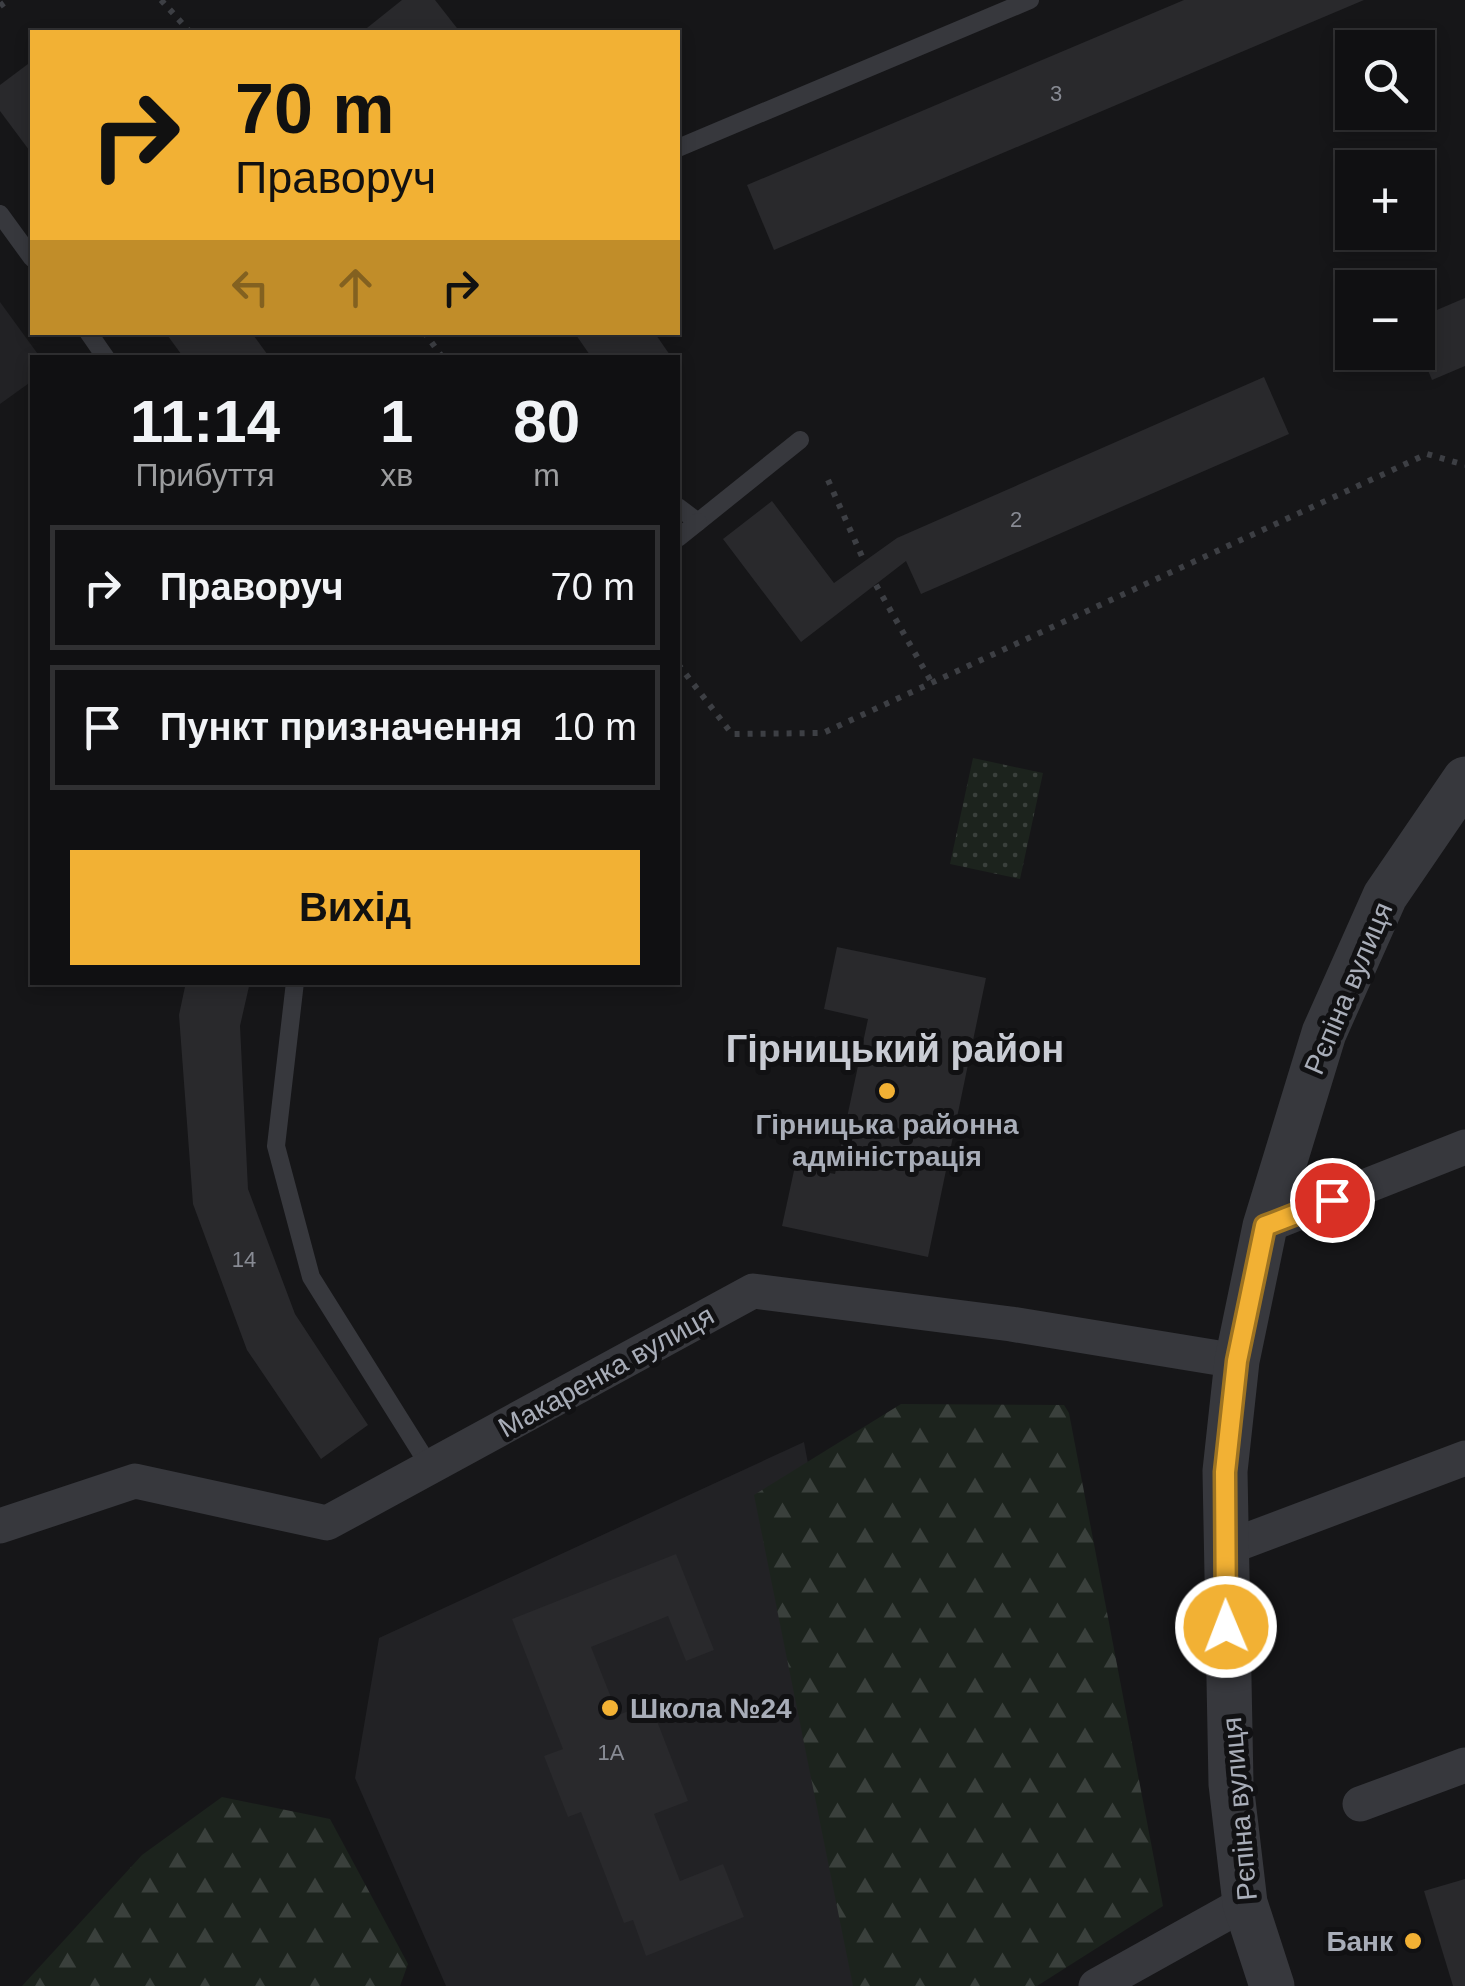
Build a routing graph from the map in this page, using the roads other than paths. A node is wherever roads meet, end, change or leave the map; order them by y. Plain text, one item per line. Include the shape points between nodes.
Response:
1 (1030, 0) edge
2 (680, 147) edge
3 (0, 214) edge
4 (30, 255) edge
5 (800, 440) dead end
6 (680, 509) edge
7 (698, 522) junction
8 (680, 536) edge
9 (1465, 779) edge
10 (294, 985) edge
11 (1465, 1147) edge
12 (1265, 1226) junction
13 (1237, 1361) junction
14 (1465, 1458) edge
15 (430, 1467) junction
16 (0, 1526) edge
17 (1224, 1549) junction
18 (1465, 1765) edge
19 (1360, 1804) dead end
20 (1245, 1903) junction
21 (1096, 1986) edge
22 (1272, 1986) edge

1 - 2 lane
3 - 4 lane
5 - 7 lane
6 - 7 lane
7 - 8 lane
9 - 12 street, Рєпіна вулиця via 1377,914 1324,1033
10 - 15 lane via 276,1146 311,1277
11 - 12 street
12 - 13 street, Рєпіна вулиця
13 - 15 street, Макаренка вулиця via 753,1291
13 - 17 street, Рєпіна вулиця
14 - 17 street
15 - 16 street, Макаренка вулиця via 328,1522 134,1481
17 - 20 street, Рєпіна вулиця via 1231,1784
18 - 19 street
20 - 21 street
20 - 22 street, Рєпіна вулиця

